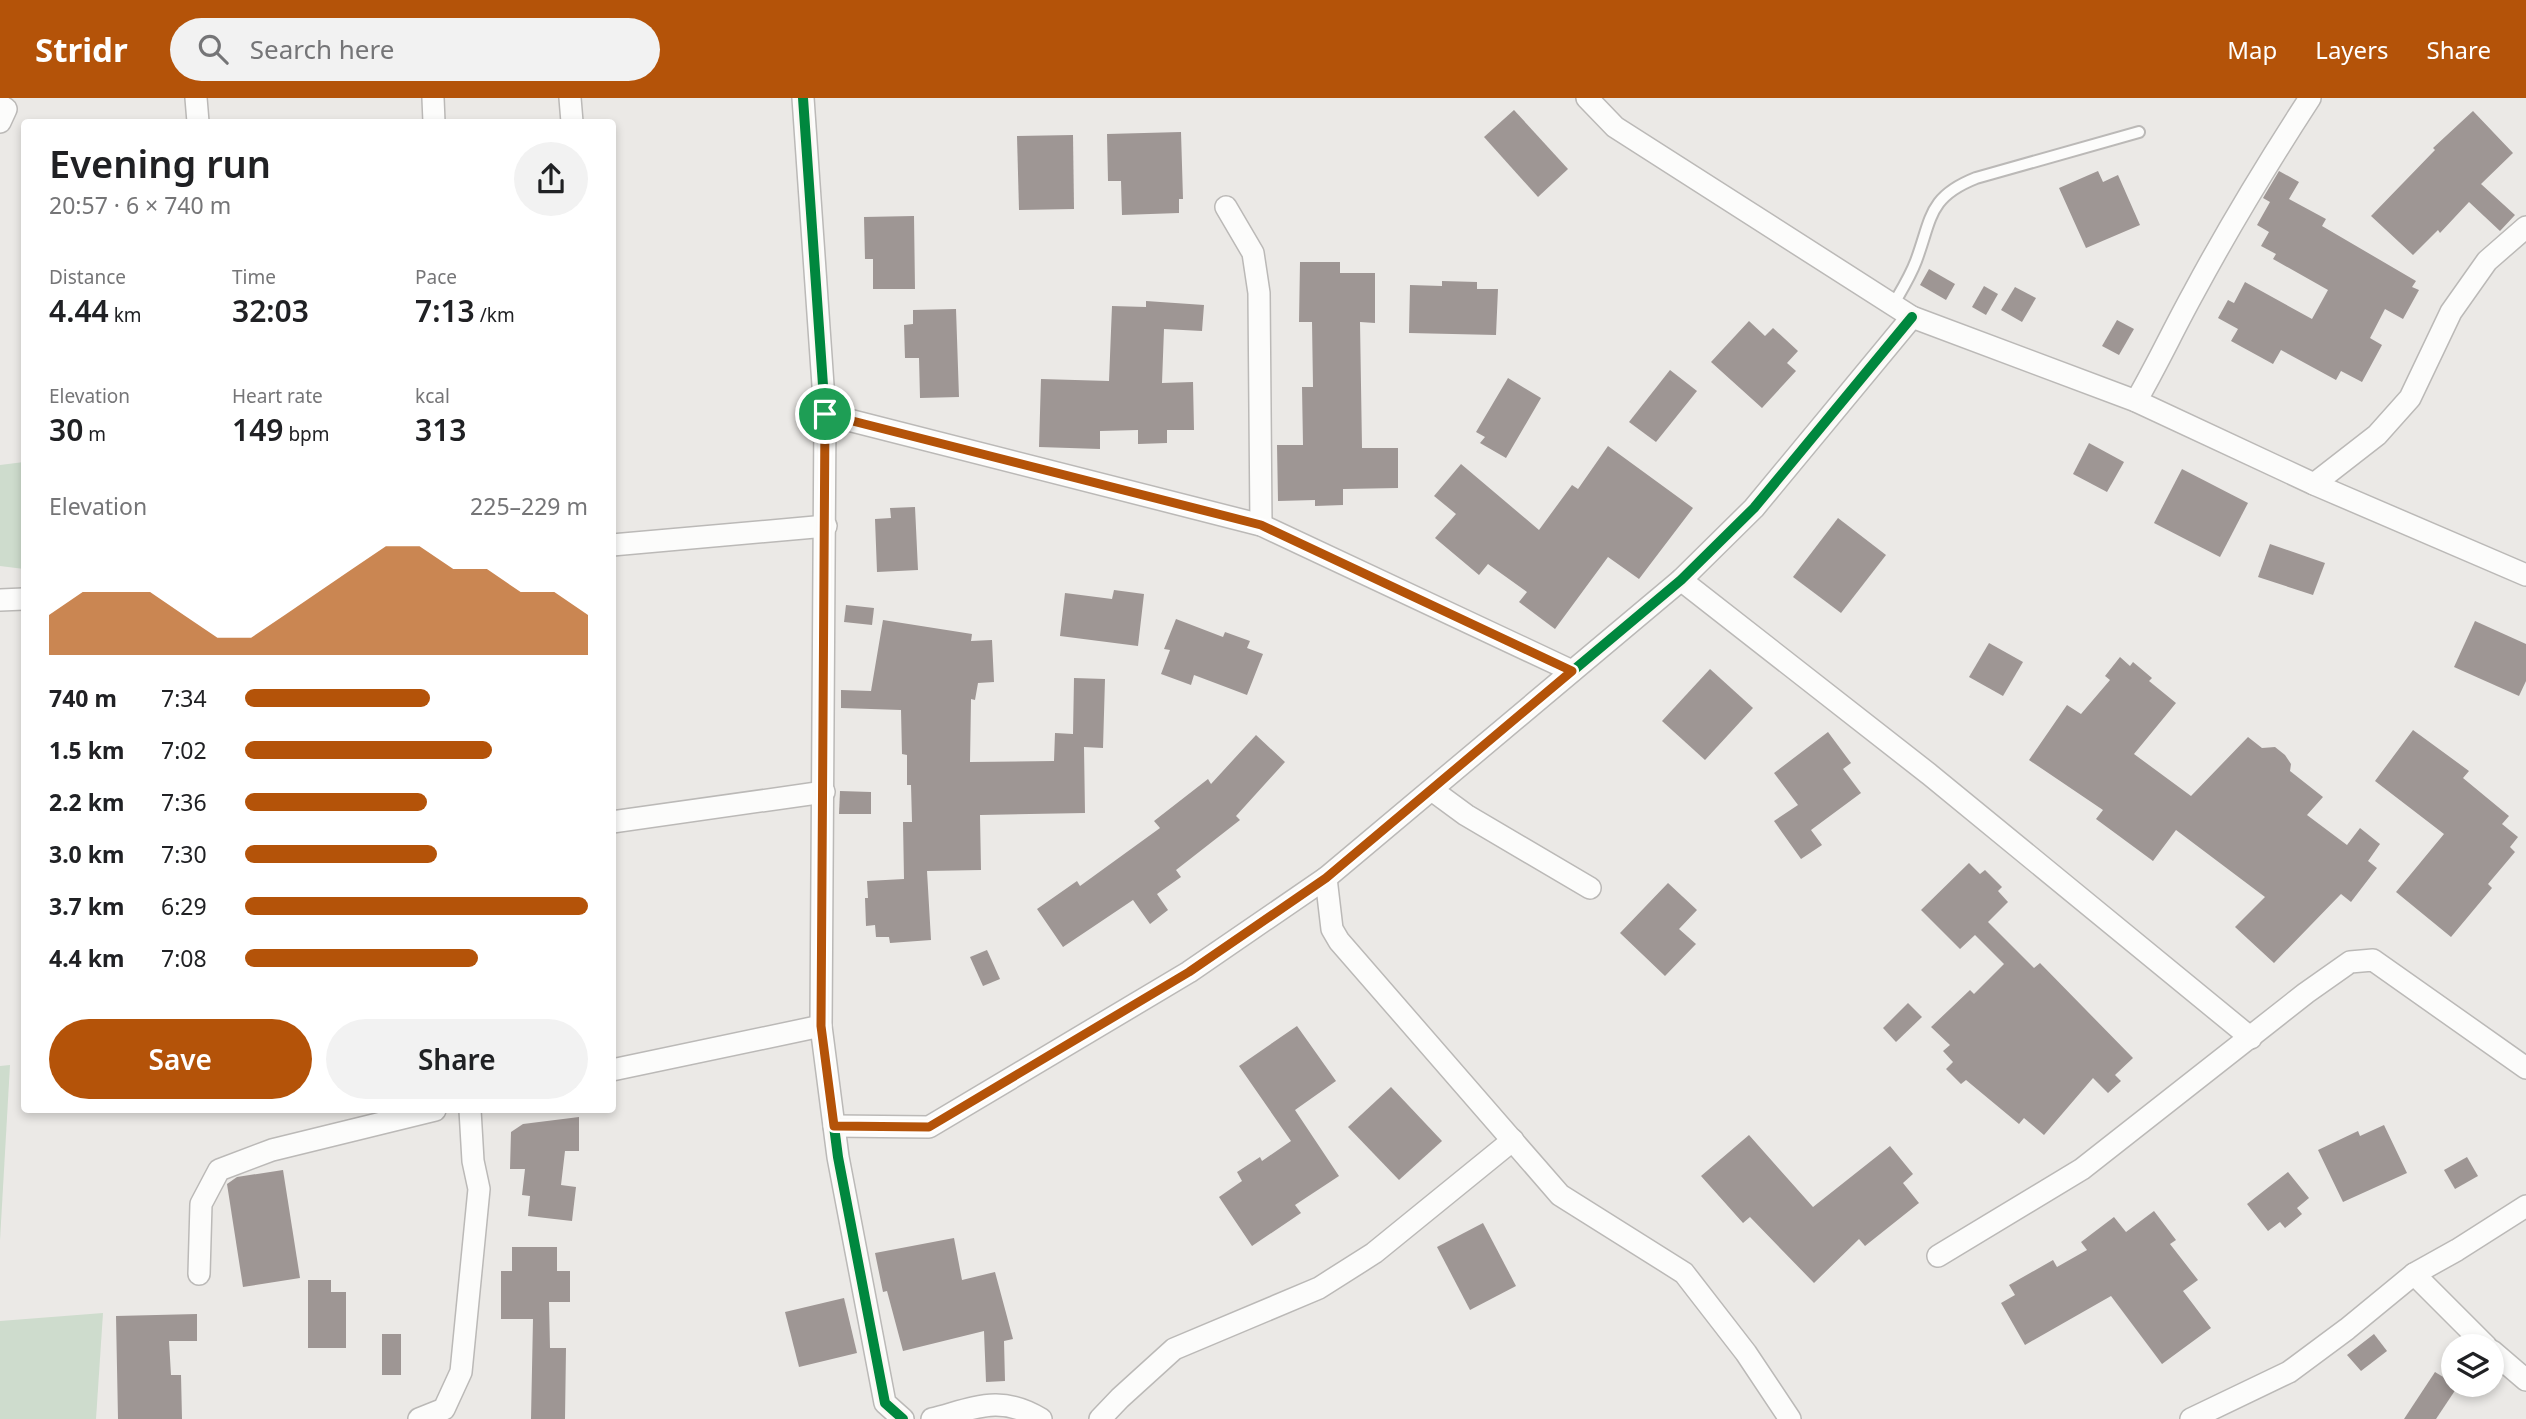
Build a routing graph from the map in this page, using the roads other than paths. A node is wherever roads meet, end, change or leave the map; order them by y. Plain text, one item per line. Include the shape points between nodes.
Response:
1 (196, 98) edge
2 (433, 98) edge
3 (570, 98) edge
4 (803, 98) edge
5 (1587, 98) edge
6 (2310, 98) edge
7 (198, 119) edge
8 (434, 119) edge
9 (572, 119) edge
10 (2139, 132) dead end
11 (1226, 207) dead end
12 (2526, 227) edge
13 (1893, 305) junction
14 (1912, 317) junction
15 (2136, 401) junction
16 (825, 414) junction
17 (2315, 484) junction
18 (1261, 525) junction
19 (826, 526) junction
20 (616, 545) edge
21 (2526, 575) edge
22 (1681, 580) junction
23 (21, 599) edge
24 (0, 600) edge
25 (1572, 671) junction
26 (1432, 790) junction
27 (824, 792) junction
28 (616, 821) edge
29 (1326, 878) junction
30 (1590, 888) dead end
31 (821, 1026) junction
32 (2251, 1038) junction
33 (2526, 1068) edge
34 (616, 1069) edge
35 (423, 1113) edge
36 (470, 1113) edge
37 (834, 1126) junction
38 (1513, 1140) junction
39 (2526, 1206) edge
40 (1938, 1256) dead end
41 (200, 1274) dead end
42 (2414, 1274) junction
43 (2474, 1334) edge
44 (2504, 1361) edge
45 (2526, 1380) edge
46 (2198, 1417) edge
47 (419, 1419) edge
48 (903, 1419) edge
49 (932, 1419) edge
50 (1041, 1419) edge
51 (1100, 1419) edge
52 (1790, 1419) edge

1 - 7 street
2 - 8 street
3 - 9 street
4 - 16 street
5 - 13 street via 1615,127
6 - 15 street via 2262,172
10 - 13 lane via 1976,178 1944,194
11 - 18 street via 1253,253 1259,293
12 - 17 street via 2487,261 2451,312 2410,398 2377,435
13 - 14 street
14 - 15 street
14 - 22 street via 1754,508
15 - 17 street
16 - 18 street
16 - 19 street
17 - 21 street
18 - 25 street
19 - 20 street
19 - 27 street
22 - 25 street
22 - 32 street via 1929,774
23 - 24 street
25 - 26 street
26 - 29 street
26 - 30 street
27 - 28 street
27 - 31 street
29 - 37 street via 1189,972 929,1127
29 - 38 street via 1332,929 1339,941
31 - 34 street
31 - 37 street
32 - 33 street via 2350,962 2372,960
32 - 40 street via 2082,1169
35 - 41 street via 272,1150 219,1170 201,1204
36 - 47 street via 479,1189 461,1373 444,1409
37 - 48 street via 885,1403
38 - 51 street via 1374,1253 1319,1288 1174,1349
38 - 52 street via 1560,1195 1684,1273
39 - 42 street
42 - 43 street
42 - 46 street via 2289,1372
44 - 45 street
49 - 50 street via 993,1404 1016,1406

